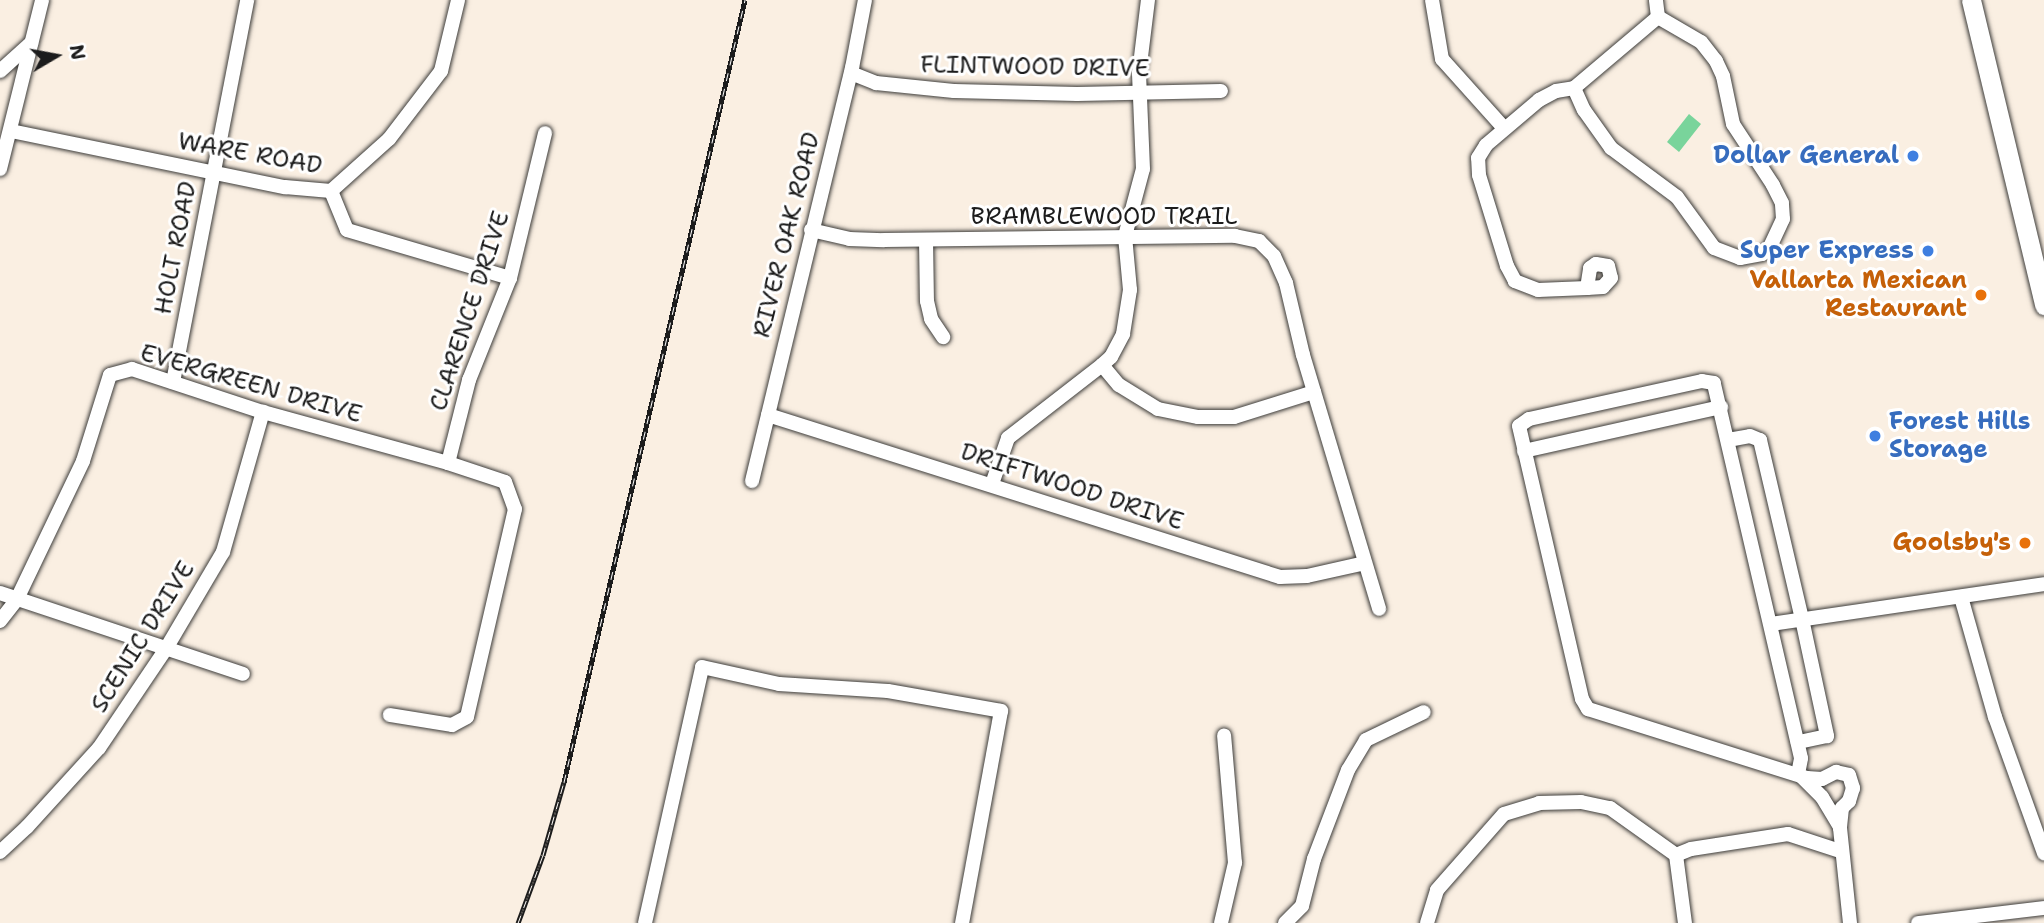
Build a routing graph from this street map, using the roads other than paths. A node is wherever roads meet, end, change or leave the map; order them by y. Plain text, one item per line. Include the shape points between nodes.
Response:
1 (42, 0) edge
2 (247, 0) edge
3 (458, 0) edge
4 (865, 0) edge
5 (1148, 0) edge
6 (1432, 0) edge
7 (1657, 0) edge
8 (1971, 0) edge
9 (1658, 17) junction
10 (31, 43) junction
11 (0, 71) edge
12 (850, 73) junction
13 (1574, 88) junction
14 (1221, 91) dead end
15 (1140, 92) junction
16 (1504, 128) junction
17 (11, 131) junction
18 (545, 133) dead end
19 (0, 169) edge
20 (214, 172) junction
21 (331, 191) junction
22 (811, 230) junction
23 (1125, 236) junction
24 (926, 240) junction
25 (510, 278) junction
26 (1587, 288) dead end
27 (2044, 305) edge
28 (943, 337) dead end
29 (1102, 365) junction
30 (173, 382) junction
31 (1314, 393) junction
32 (1721, 407) junction
33 (263, 412) junction
34 (768, 415) junction
35 (1728, 440) junction
36 (1524, 451) junction
37 (448, 463) junction
38 (752, 481) dead end
39 (992, 484) junction
40 (1365, 564) junction
41 (2044, 584) edge
42 (0, 593) edge
43 (1961, 597) junction
44 (17, 599) junction
45 (1379, 609) dead end
46 (1802, 619) junction
47 (0, 621) edge
48 (1771, 624) junction
49 (167, 648) junction
50 (243, 674) dead end
51 (1424, 712) dead end
52 (390, 715) dead end
53 (1224, 736) dead end
54 (1798, 742) junction
55 (1798, 774) junction
56 (1840, 828) junction
57 (1840, 851) junction
58 (0, 852) edge
59 (2044, 853) edge
60 (1675, 855) junction
61 (2044, 908) edge
62 (2021, 919) edge
63 (645, 923) edge
64 (962, 923) edge
65 (1221, 923) edge
66 (1285, 923) edge
67 (1427, 923) edge
68 (1685, 923) edge
69 (1850, 923) edge
70 (1918, 923) edge

1 - 10 street
2 - 20 street, HOLT ROAD
3 - 21 street, WARE ROAD via 441,71 389,139
4 - 12 street, RIVER OAK ROAD
5 - 15 street
6 - 16 street via 1442,59
7 - 9 street
8 - 27 main road
9 - 13 street
9 - 13 street via 1701,42 1716,61 1733,124 1782,203 1783,219 1769,249 1740,258 1714,248 1677,197 1611,148
10 - 11 street
10 - 17 street
12 - 15 street, FLINTWOOD DRIVE via 876,83 954,91
12 - 22 street, RIVER OAK ROAD
13 - 16 street via 1539,100
14 - 15 street, FLINTWOOD DRIVE
15 - 23 street via 1143,169
16 - 26 street via 1481,151 1478,167 1510,274 1531,290
17 - 19 street
17 - 20 street, WARE ROAD
18 - 25 street, CLARENCE DRIVE
20 - 21 street, WARE ROAD
20 - 30 street, HOLT ROAD
21 - 25 street via 347,230
22 - 24 street, BRAMBLEWOOD TRAIL via 849,239
22 - 34 street, RIVER OAK ROAD
23 - 24 street, BRAMBLEWOOD TRAIL
23 - 29 street via 1128,314 1123,334
23 - 31 street, BRAMBLEWOOD TRAIL via 1235,236 1259,241 1274,256 1286,283
24 - 28 street via 927,301 931,319
25 - 37 street, CLARENCE DRIVE via 469,380
29 - 31 street via 1119,385 1158,409 1198,418 1234,417
29 - 39 street via 1008,438
30 - 33 street, EVERGREEN DRIVE
30 - 44 street, EVERGREEN DRIVE via 132,369 110,375 83,461
31 - 40 street, BRAMBLEWOOD TRAIL
32 - 35 street
32 - 36 street
32 - 36 street via 1714,383 1702,381 1529,419 1519,426
33 - 37 street, EVERGREEN DRIVE
33 - 49 street, SCENIC DRIVE via 223,552
34 - 38 street, RIVER OAK ROAD
34 - 39 street, DRIFTWOOD DRIVE
35 - 46 street via 1750,436 1760,440
35 - 48 street
36 - 55 street via 1588,709
37 - 52 street, EVERGREEN DRIVE via 505,482 515,509 467,718 452,726
39 - 40 street, DRIFTWOOD DRIVE via 1280,577
40 - 45 street, BRAMBLEWOOD TRAIL
41 - 43 street
42 - 44 street
43 - 46 street
43 - 59 street via 1995,717
44 - 47 street, EVERGREEN DRIVE
44 - 49 street
46 - 48 street
46 - 54 street via 1827,736
48 - 54 street
49 - 50 street
49 - 58 street, SCENIC DRIVE via 99,748
51 - 66 street via 1366,740 1348,770 1314,859 1302,906
53 - 65 street via 1235,863
54 - 55 street
55 - 56 street via 1822,797
55 - 56 street via 1822,779 1836,772 1849,775 1853,788 1842,808
56 - 57 street
57 - 60 street via 1788,834 1703,846
57 - 69 street
60 - 67 street via 1610,808 1581,802 1539,803 1504,814 1437,890
60 - 68 street
61 - 62 street
62 - 70 street
63 - 64 street via 702,667 779,684 888,691 1001,710

